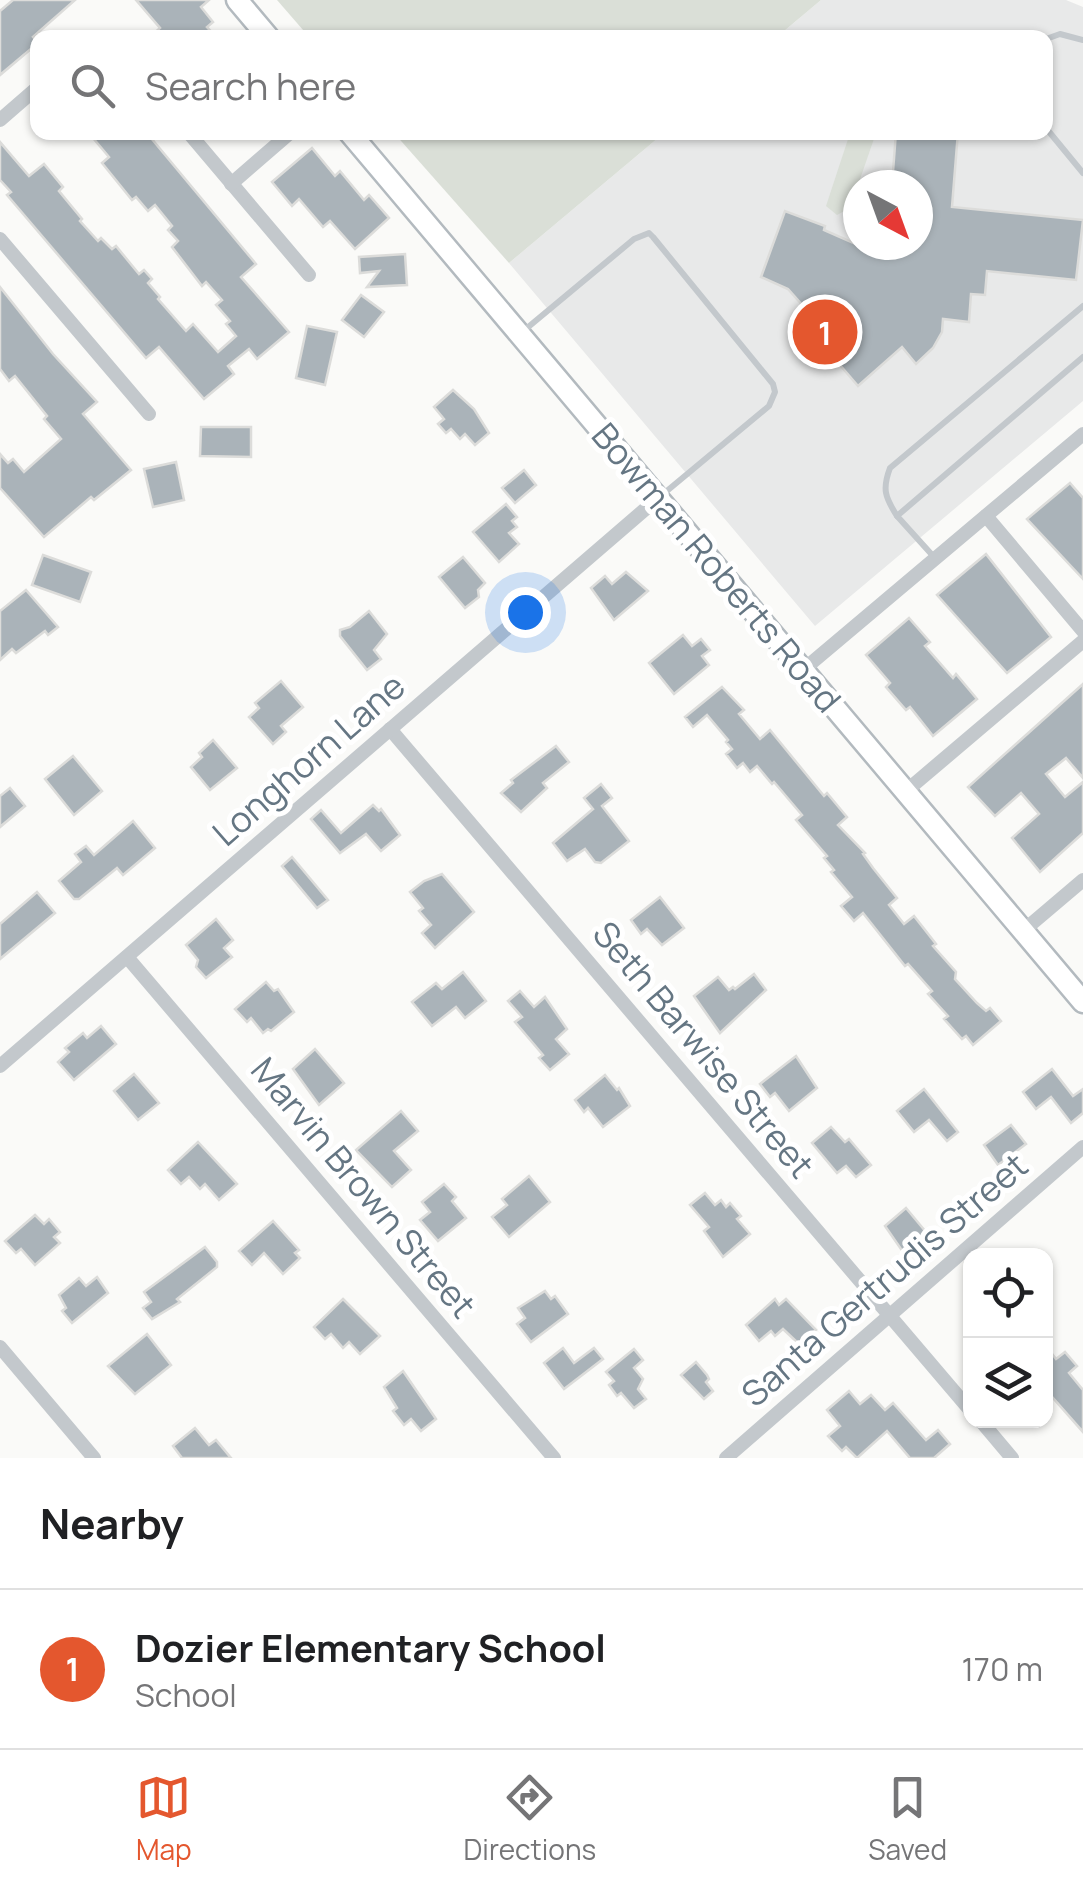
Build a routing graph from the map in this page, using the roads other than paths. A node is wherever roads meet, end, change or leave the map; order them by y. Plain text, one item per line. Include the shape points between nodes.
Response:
1 (237, 0) edge
2 (262, 30) edge
3 (1053, 36) edge
4 (1083, 40) edge
5 (30, 94) edge
6 (0, 120) edge
7 (1053, 137) edge
8 (195, 140) edge
9 (283, 140) edge
10 (356, 140) edge
11 (1083, 173) edge
12 (232, 184) junction
13 (0, 239) edge
14 (309, 276) dead end
15 (1083, 306) edge
16 (519, 334) junction
17 (1083, 357) edge
18 (148, 414) dead end
19 (1083, 434) edge
20 (657, 499) junction
21 (898, 516) junction
22 (986, 516) junction
23 (936, 558) junction
24 (1083, 632) edge
25 (1083, 641) edge
26 (803, 670) junction
27 (390, 730) junction
28 (905, 792) junction
29 (1083, 880) edge
30 (1023, 931) junction
31 (127, 956) junction
32 (1083, 1002) edge
33 (0, 1066) edge
34 (1083, 1147) edge
35 (891, 1317) junction
36 (0, 1347) edge
37 (963, 1402) edge
38 (987, 1428) edge
39 (94, 1458) edge
40 (554, 1458) edge
41 (726, 1458) edge
42 (1012, 1458) edge

1 - 2 street
3 - 4 lane
5 - 6 street
7 - 11 lane
8 - 12 street
9 - 12 street
10 - 16 street, Bowman Roberts Road
12 - 14 street
13 - 18 street
15 - 21 lane via 890,468 883,486
16 - 20 street, Bowman Roberts Road
16 - 20 lane via 648,233 775,392 769,406
17 - 21 lane
19 - 22 street
20 - 26 street, Bowman Roberts Road
20 - 27 street, Longhorn Lane
21 - 23 lane
22 - 23 street
22 - 24 street
23 - 26 street
25 - 28 street
26 - 28 street, Bowman Roberts Road
27 - 31 street, Longhorn Lane
27 - 35 street, Seth Barwise Street
28 - 30 street, Bowman Roberts Road
29 - 30 street
30 - 32 street, Bowman Roberts Road
31 - 33 street, Longhorn Lane
31 - 40 street, Marvin Brown Street
34 - 35 street, Santa Gertrudis Street
35 - 37 street, Seth Barwise Street
35 - 41 street, Santa Gertrudis Street
36 - 39 street
38 - 42 street

